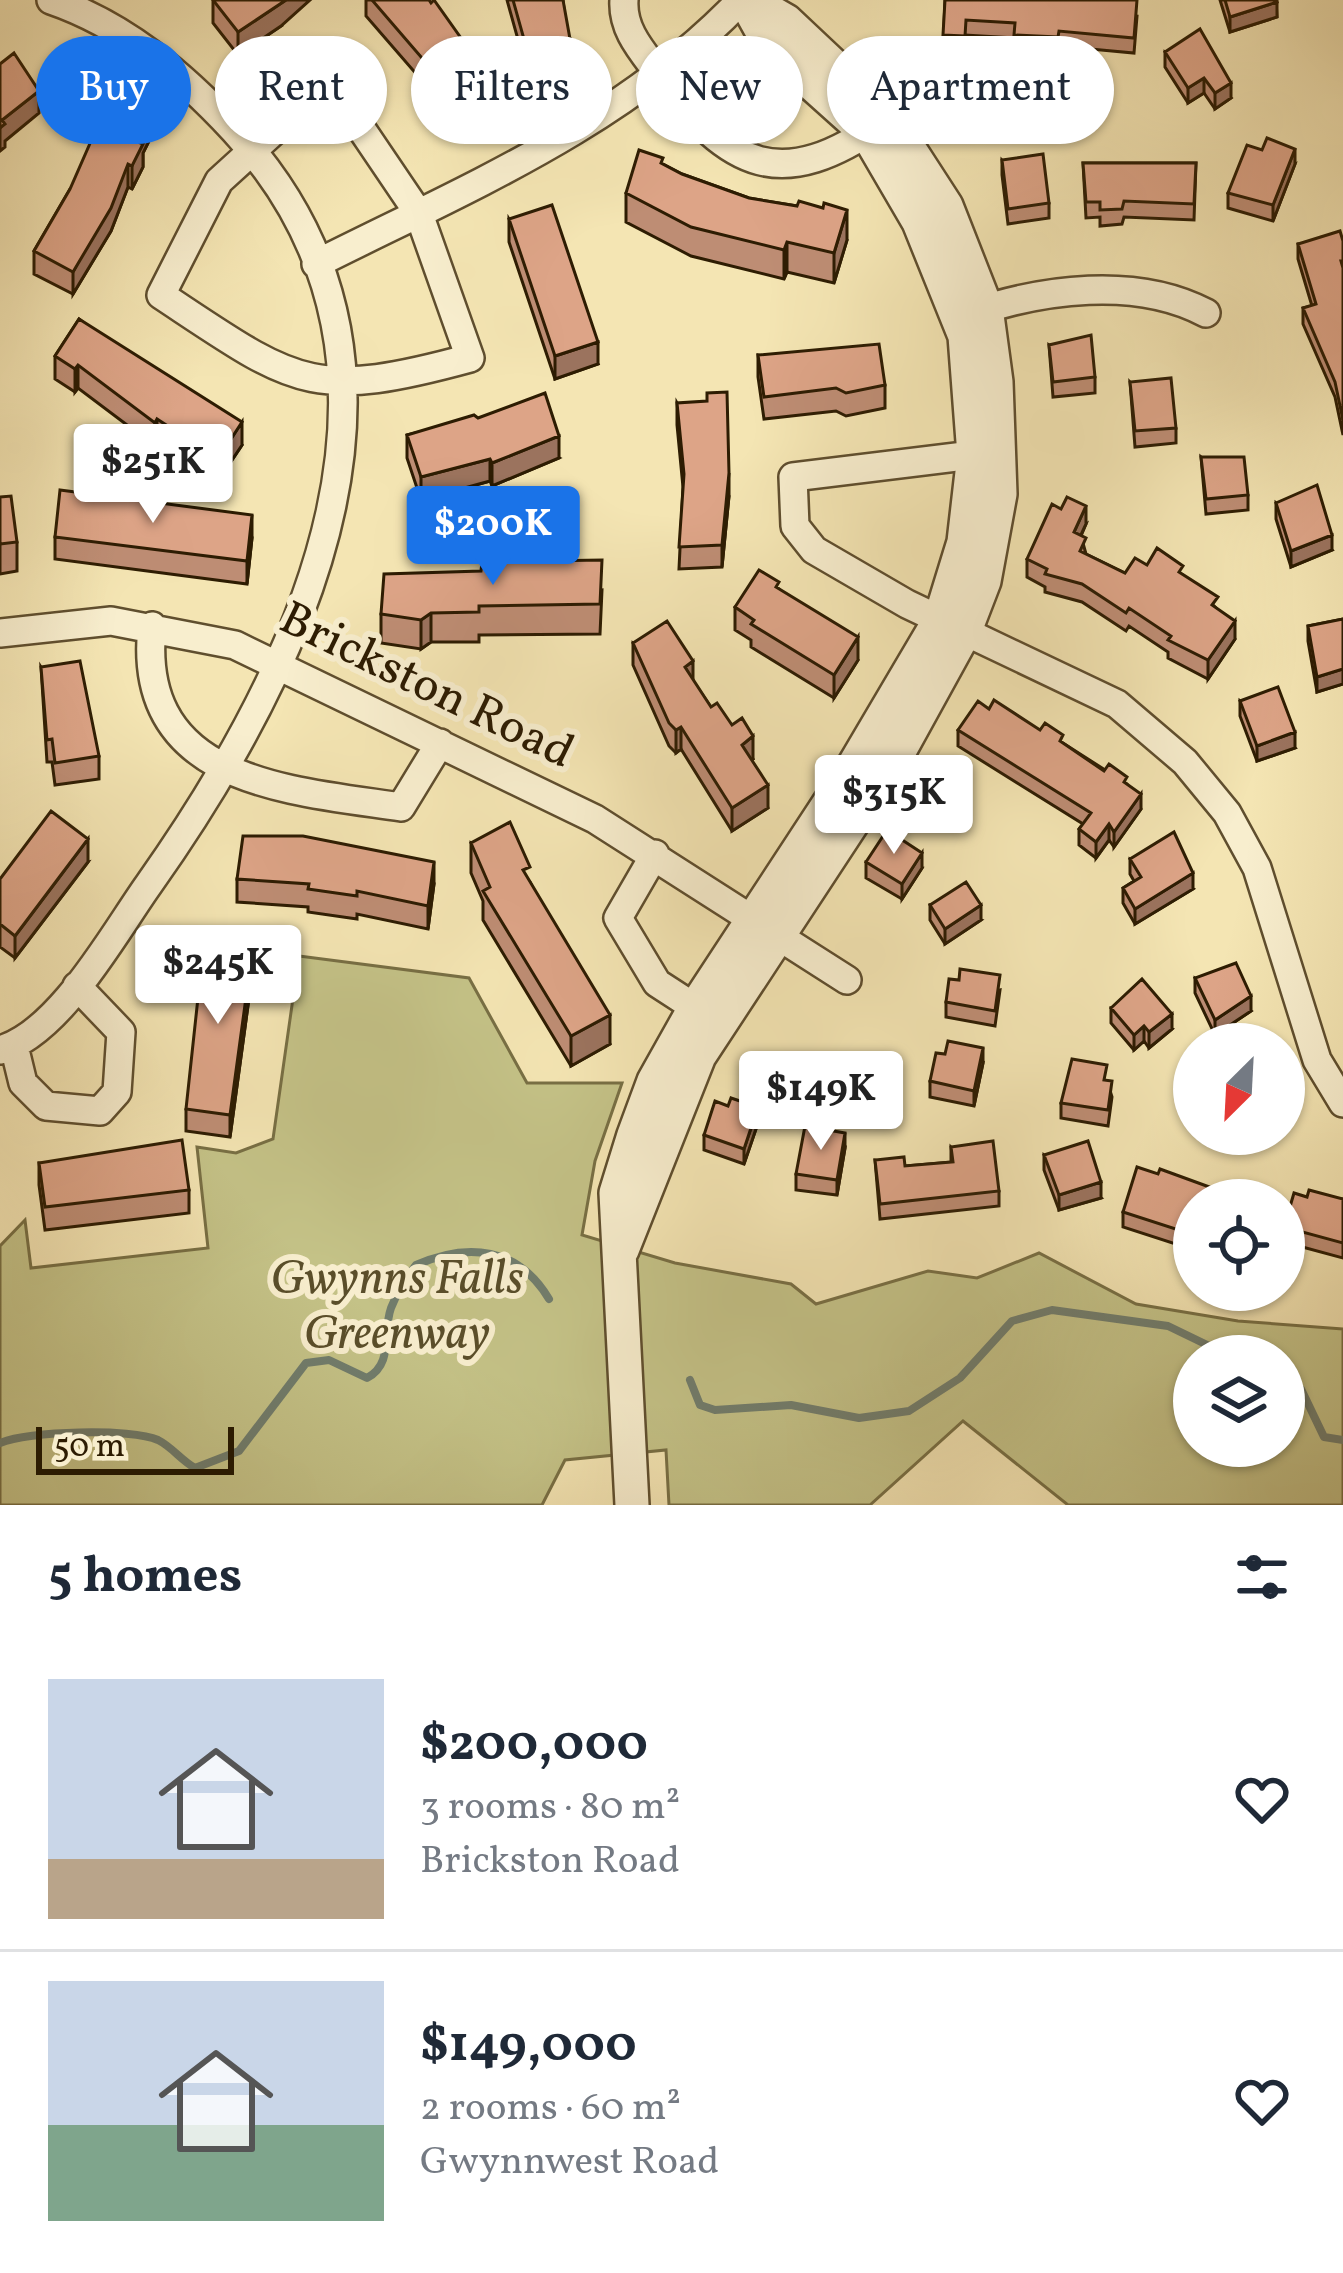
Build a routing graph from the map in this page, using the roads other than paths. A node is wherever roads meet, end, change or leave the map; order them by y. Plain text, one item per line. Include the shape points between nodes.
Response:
1 (51, 0) edge
2 (624, 0) edge
3 (745, 0) edge
4 (705, 36) edge
5 (636, 42) edge
6 (827, 68) edge
7 (636, 93) edge
8 (729, 144) edge
9 (852, 144) edge
10 (893, 144) edge
11 (251, 148) junction
12 (419, 214) junction
13 (316, 264) junction
14 (973, 312) junction
15 (1206, 313) dead end
16 (343, 384) junction
17 (988, 453) junction
18 (152, 626) junction
19 (952, 627) junction
20 (0, 633) edge
21 (279, 663) junction
22 (440, 743) junction
23 (224, 768) junction
24 (655, 854) junction
25 (766, 927) junction
26 (847, 980) dead end
27 (77, 986) junction
28 (707, 1016) junction
29 (7, 1048) edge
30 (1343, 1103) edge
31 (632, 1505) edge

1 - 11 street via 150,51
2 - 5 street
3 - 4 street
3 - 6 street via 786,21
7 - 12 street
8 - 9 street via 750,157 807,165
10 - 14 street via 946,206
11 - 12 street via 329,81
11 - 13 street
11 - 16 street via 202,207 161,296 270,367
12 - 13 street
12 - 16 street via 470,358
13 - 16 street
14 - 15 street via 1101,289 1146,291
14 - 17 street
16 - 21 street via 334,512
17 - 19 street via 996,529
17 - 19 street via 793,477 802,538
18 - 20 street, Brickston Road via 111,621
18 - 21 street, Brickston Road
18 - 23 street via 148,663 160,705 186,743
19 - 25 street via 898,753
19 - 30 street via 1117,704 1185,762 1227,813 1257,868 1317,1060
21 - 22 street, Brickston Road
21 - 23 street
22 - 23 street via 401,807 268,787
22 - 24 street, Brickston Road
23 - 27 street
24 - 25 street, Brickston Road
24 - 28 street via 618,918 657,983
25 - 26 street, Brickston Road
25 - 28 street
27 - 29 street
27 - 29 street via 121,1032 117,1092 100,1111 46,1106 23,1083
28 - 31 street via 619,1258

